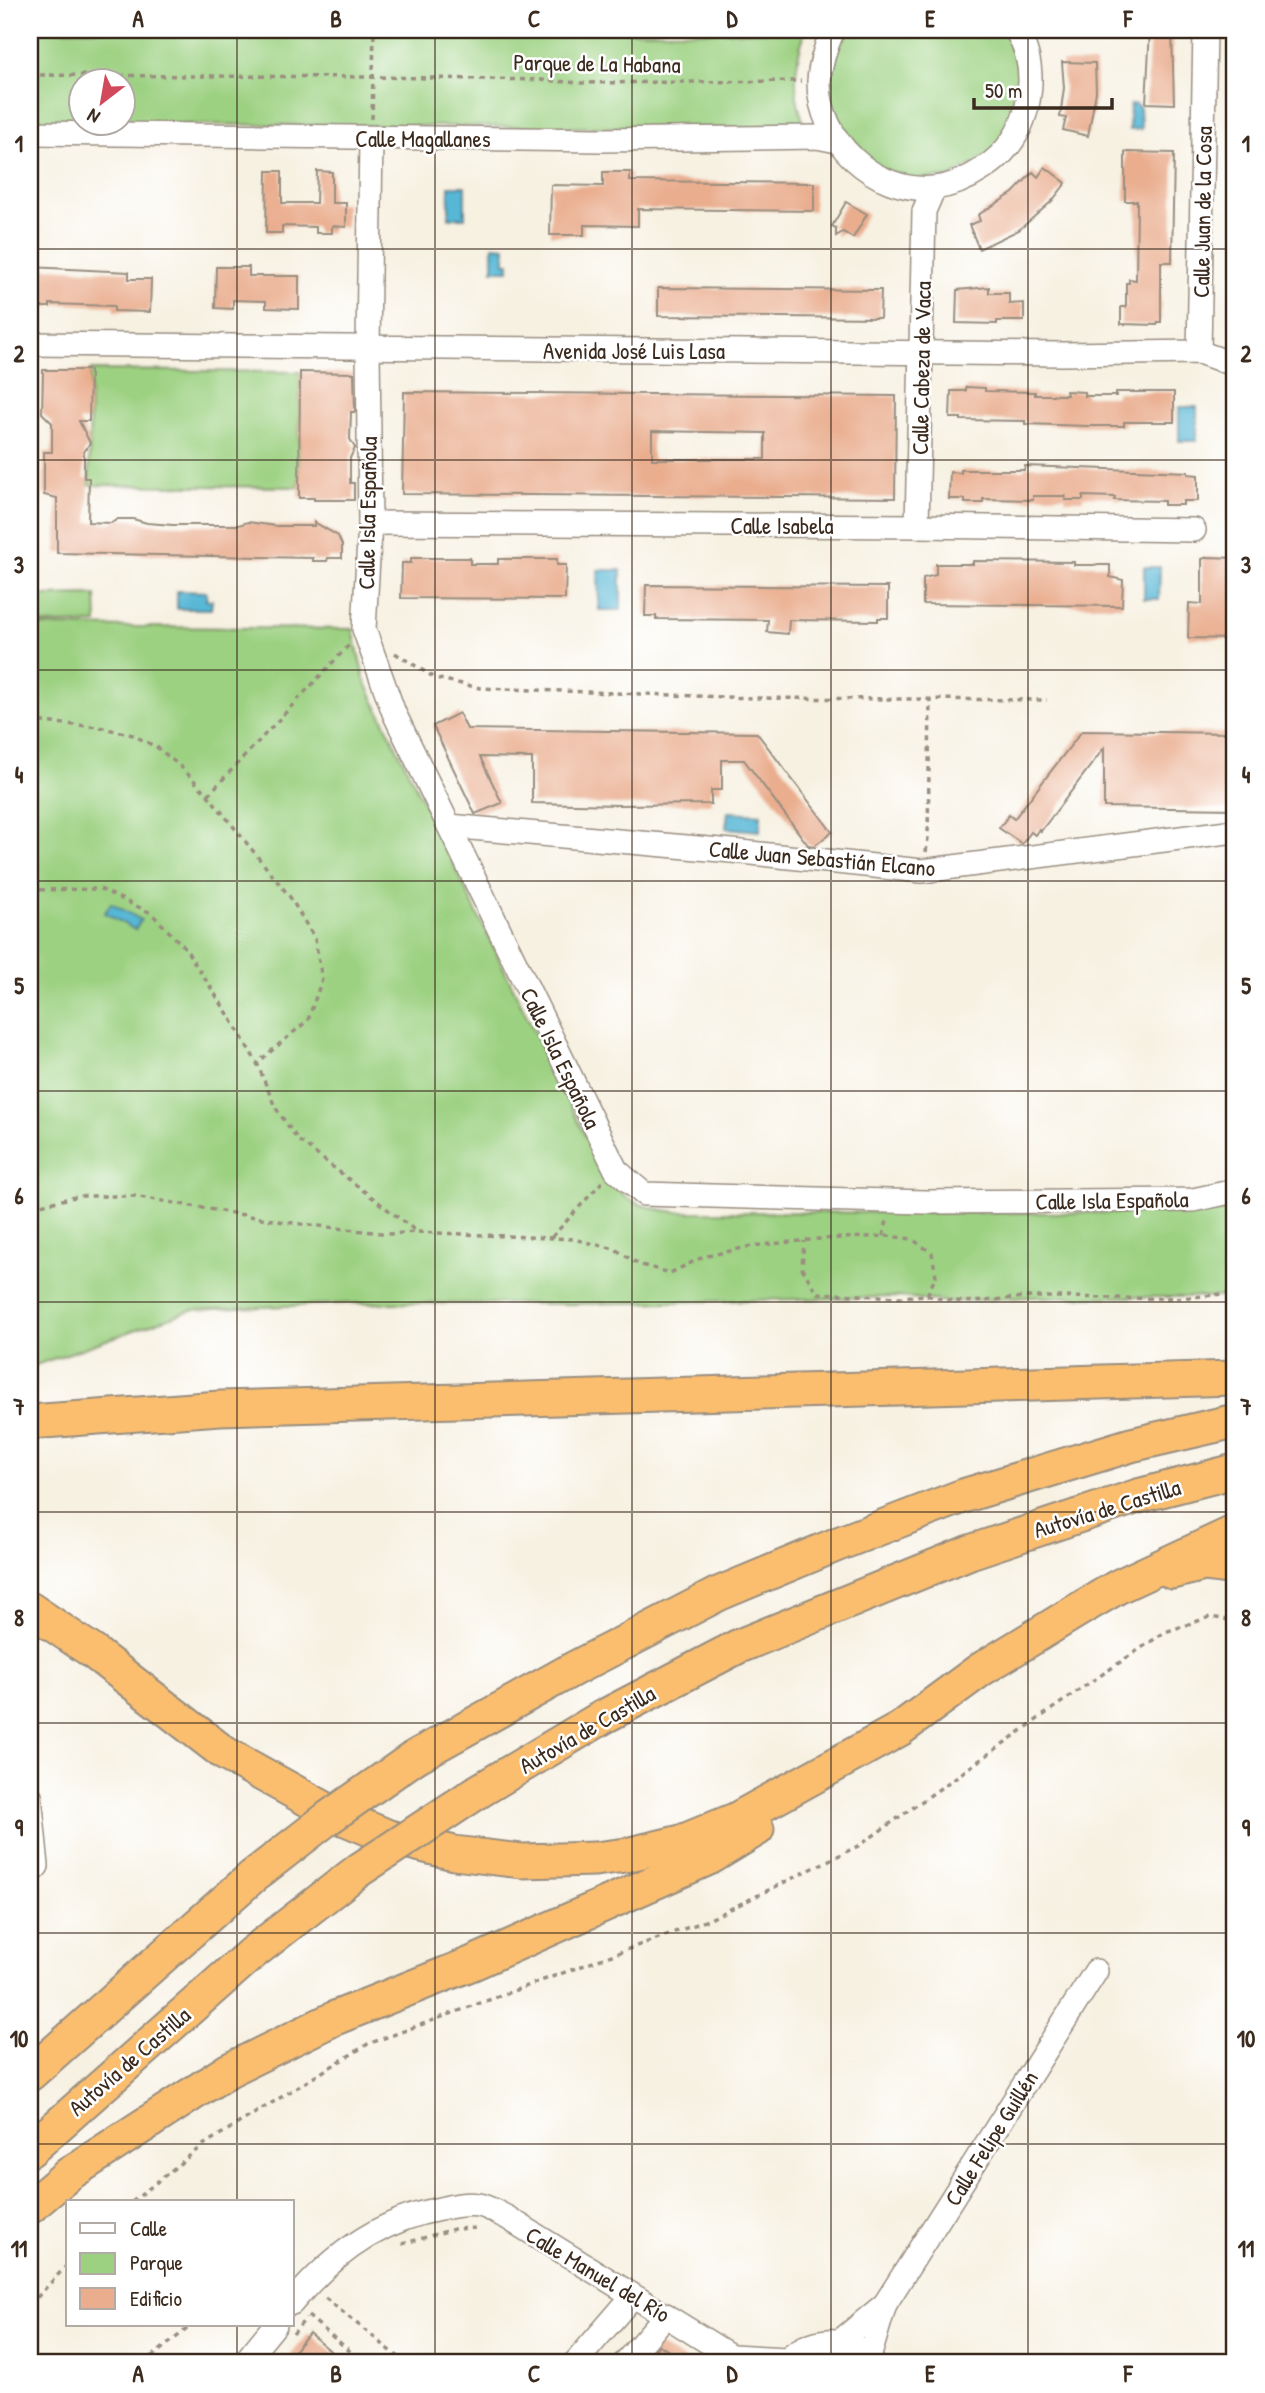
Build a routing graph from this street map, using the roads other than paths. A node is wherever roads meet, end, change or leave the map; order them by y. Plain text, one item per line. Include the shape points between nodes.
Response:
1 (1016, 30) edge
2 (1205, 30) edge
3 (828, 32) edge
4 (30, 134) edge
5 (827, 134) junction
6 (371, 138) junction
7 (924, 188) junction
8 (30, 344) edge
9 (368, 347) junction
10 (922, 352) junction
11 (1199, 352) junction
12 (1235, 365) edge
13 (370, 523) junction
14 (917, 526) junction
15 (1194, 530) dead end
16 (449, 826) junction
17 (1235, 831) edge
18 (1235, 1191) edge
19 (1227, 1377) edge
20 (1235, 1421) edge
21 (30, 1422) edge
22 (1235, 1471) edge
23 (1235, 1532) edge
24 (1235, 1568) edge
25 (1119, 1586) junction
26 (30, 1609) edge
27 (900, 1729) junction
28 (30, 1796) edge
29 (30, 1872) edge
30 (1096, 1971) dead end
31 (30, 2074) edge
32 (30, 2150) edge
33 (30, 2207) edge
34 (633, 2296) junction
35 (294, 2301) edge
36 (885, 2304) junction
37 (666, 2315) junction
38 (274, 2326) edge
39 (839, 2342) junction
40 (738, 2360) edge
41 (871, 2360) edge
42 (785, 2361) edge
43 (244, 2363) edge
44 (575, 2363) edge
45 (625, 2363) edge

1 - 7 street via 1025,44 1032,85 1023,125 999,159 964,181
2 - 11 street, Calle Juan de la Cosa
3 - 5 street via 819,81
4 - 6 street, Calle Magallanes
5 - 6 street, Calle Magallanes
5 - 7 street via 869,172 902,186
6 - 9 street, Calle Isla Española
7 - 10 street, Calle Cabeza de Vaca
8 - 9 street, Avenida José Luis Lasa
9 - 10 street, Avenida José Luis Lasa
9 - 13 street, Calle Isla Española
10 - 11 street, Avenida José Luis Lasa
10 - 14 street, Calle Cabeza de Vaca
11 - 12 street, Avenida José Luis Lasa
13 - 14 street, Calle Isabela
13 - 16 street, Calle Isla Española via 364,629 394,713
14 - 15 street, Calle Isabela
16 - 17 street, Calle Juan Sebastián Elcano via 922,871
16 - 18 street, Calle Isla Española via 616,1170 644,1194 938,1202 1193,1200
19 - 21 highway via 234,1408
20 - 31 highway, bridge via 1130,1445 963,1496 718,1594 576,1668 415,1757 328,1818 252,1877
22 - 32 highway, Autovía de Castilla, bridge via 1138,1496 970,1552 737,1647 604,1717 359,1870 251,1954
23 - 25 highway
24 - 25 highway via 1204,1564
25 - 27 highway via 981,1670
26 - 27 highway via 224,1752 302,1798 389,1837 488,1858 594,1859 681,1842 737,1819
27 - 33 highway via 821,1789 711,1857 473,1963 335,2018 229,2070 69,2174
28 - 29 street via 37,1866
30 - 36 street, Calle Felipe Guillén
34 - 35 street, Calle Manuel del Río via 508,2218 480,2205 459,2205 400,2219 375,2231 348,2248
34 - 37 street, Calle Manuel del Río
34 - 44 street
36 - 39 street, Calle Felipe Guillén
36 - 41 street, Calle Felipe Guillén
37 - 40 street, Calle Manuel del Río
37 - 45 street
38 - 43 street
39 - 41 street
39 - 42 street via 806,2344
40 - 42 street, Calle Manuel del Río

